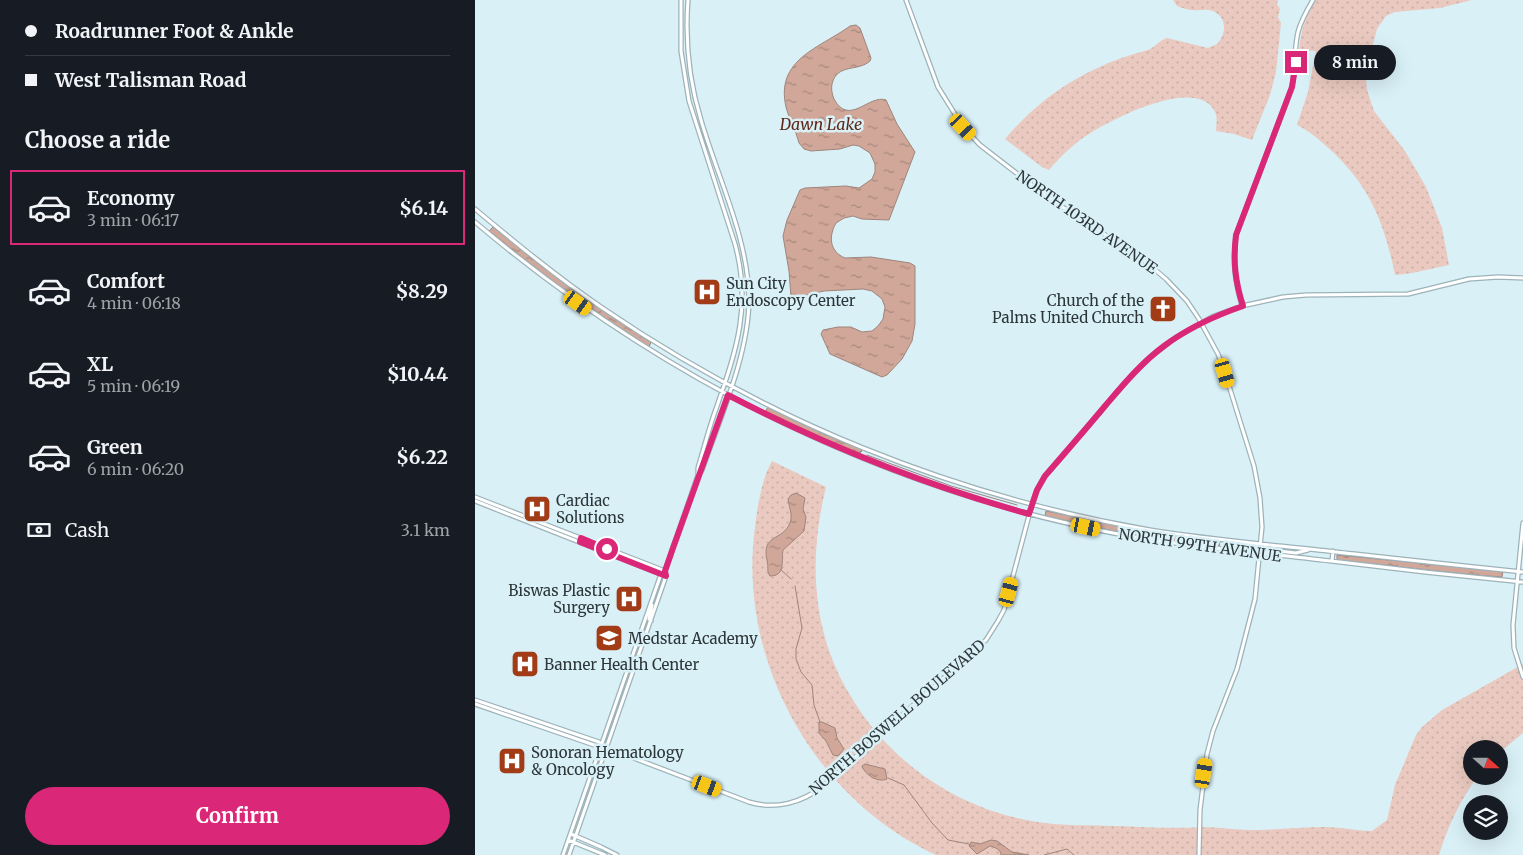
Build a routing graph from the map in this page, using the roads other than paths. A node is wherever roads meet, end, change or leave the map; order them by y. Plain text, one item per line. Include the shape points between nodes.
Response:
1 (681, 0) edge
2 (688, 0) edge
3 (906, 0) edge
4 (1313, 0) edge
5 (475, 209) edge
6 (475, 222) edge
7 (1523, 278) edge
8 (1243, 306) junction
9 (1201, 323) junction
10 (723, 388) junction
11 (729, 391) junction
12 (698, 475) junction
13 (475, 497) edge
14 (475, 501) edge
15 (1032, 504) junction
16 (498, 508) junction
17 (1029, 514) junction
18 (1523, 523) edge
19 (1260, 545) junction
20 (1309, 549) junction
21 (1260, 550) junction
22 (1333, 551) junction
23 (1259, 554) junction
24 (1332, 561) junction
25 (645, 566) junction
26 (665, 571) junction
27 (1518, 572) junction
28 (1523, 572) edge
29 (661, 574) junction
30 (666, 576) junction
31 (1517, 581) junction
32 (1523, 582) edge
33 (652, 602) junction
34 (651, 621) junction
35 (1523, 677) edge
36 (475, 700) edge
37 (475, 704) edge
38 (490, 707) junction
39 (602, 746) junction
40 (607, 748) junction
41 (571, 834) junction
42 (575, 838) junction
43 (568, 840) junction
44 (573, 842) junction
45 (563, 855) edge
46 (569, 855) edge
47 (605, 855) edge
48 (617, 855) edge
49 (1199, 855) edge

1 - 10 street via 681,47 689,101 735,244 741,277 740,327
2 - 11 street via 688,48 694,94 739,236 748,278 747,330
3 - 9 street, NORTH 103RD AVENUE via 938,87 963,127 980,145 1050,199 1157,271 1182,295
4 - 8 street via 1298,34 1292,87 1236,235 1234,264
5 - 10 street, NORTH 99TH AVENUE via 598,305
6 - 10 street, NORTH 99TH AVENUE via 604,321 650,351
7 - 8 street, NORTH BOSWELL BOULEVARD via 1469,279 1408,294 1283,297
8 - 9 street, NORTH BOSWELL BOULEVARD
9 - 15 street, NORTH BOSWELL BOULEVARD via 1161,348 1127,381 1045,476
9 - 19 street, NORTH 103RD AVENUE via 1218,354 1254,466 1262,510
10 - 11 street, NORTH 99TH AVENUE
10 - 11 street, NORTH 99TH AVENUE
10 - 12 street
11 - 12 street
11 - 15 street, NORTH 99TH AVENUE via 900,463
11 - 17 street, NORTH 99TH AVENUE via 796,429 860,457 960,494
12 - 26 street
13 - 16 street
14 - 16 street
15 - 17 street, NORTH BOSWELL BOULEVARD
15 - 19 street, NORTH 99TH AVENUE via 1151,530
16 - 25 street
17 - 23 street, NORTH 99TH AVENUE via 1132,536
17 - 40 street, NORTH BOSWELL BOULEVARD via 1005,605 986,640 806,797 768,806 753,804
18 - 27 street
19 - 20 street, NORTH 99TH AVENUE
19 - 21 street, NORTH 103RD AVENUE
20 - 21 street, NORTH 99TH AVENUE via 1296,553
20 - 22 street, NORTH 99TH AVENUE
21 - 23 street, NORTH 103RD AVENUE
22 - 24 street
22 - 27 street, NORTH 99TH AVENUE
23 - 24 street, NORTH 99TH AVENUE
23 - 49 street, NORTH 103RD AVENUE via 1255,599 1247,632 1207,754 1200,810
24 - 31 street, NORTH 99TH AVENUE
25 - 26 street
25 - 29 street
26 - 29 street
26 - 30 street
27 - 28 street, NORTH 99TH AVENUE
27 - 31 street
29 - 30 street
29 - 33 street
30 - 34 street
31 - 32 street, NORTH 99TH AVENUE
31 - 35 street via 1513,640
33 - 34 street
33 - 39 street
34 - 40 street
36 - 38 street
37 - 38 street
38 - 39 street, NORTH BOSWELL BOULEVARD via 599,742
39 - 40 street, NORTH BOSWELL BOULEVARD
39 - 41 street
40 - 42 street
41 - 42 street
41 - 43 street
42 - 44 street
42 - 48 street
43 - 44 street
43 - 45 street
44 - 46 street
44 - 47 street

